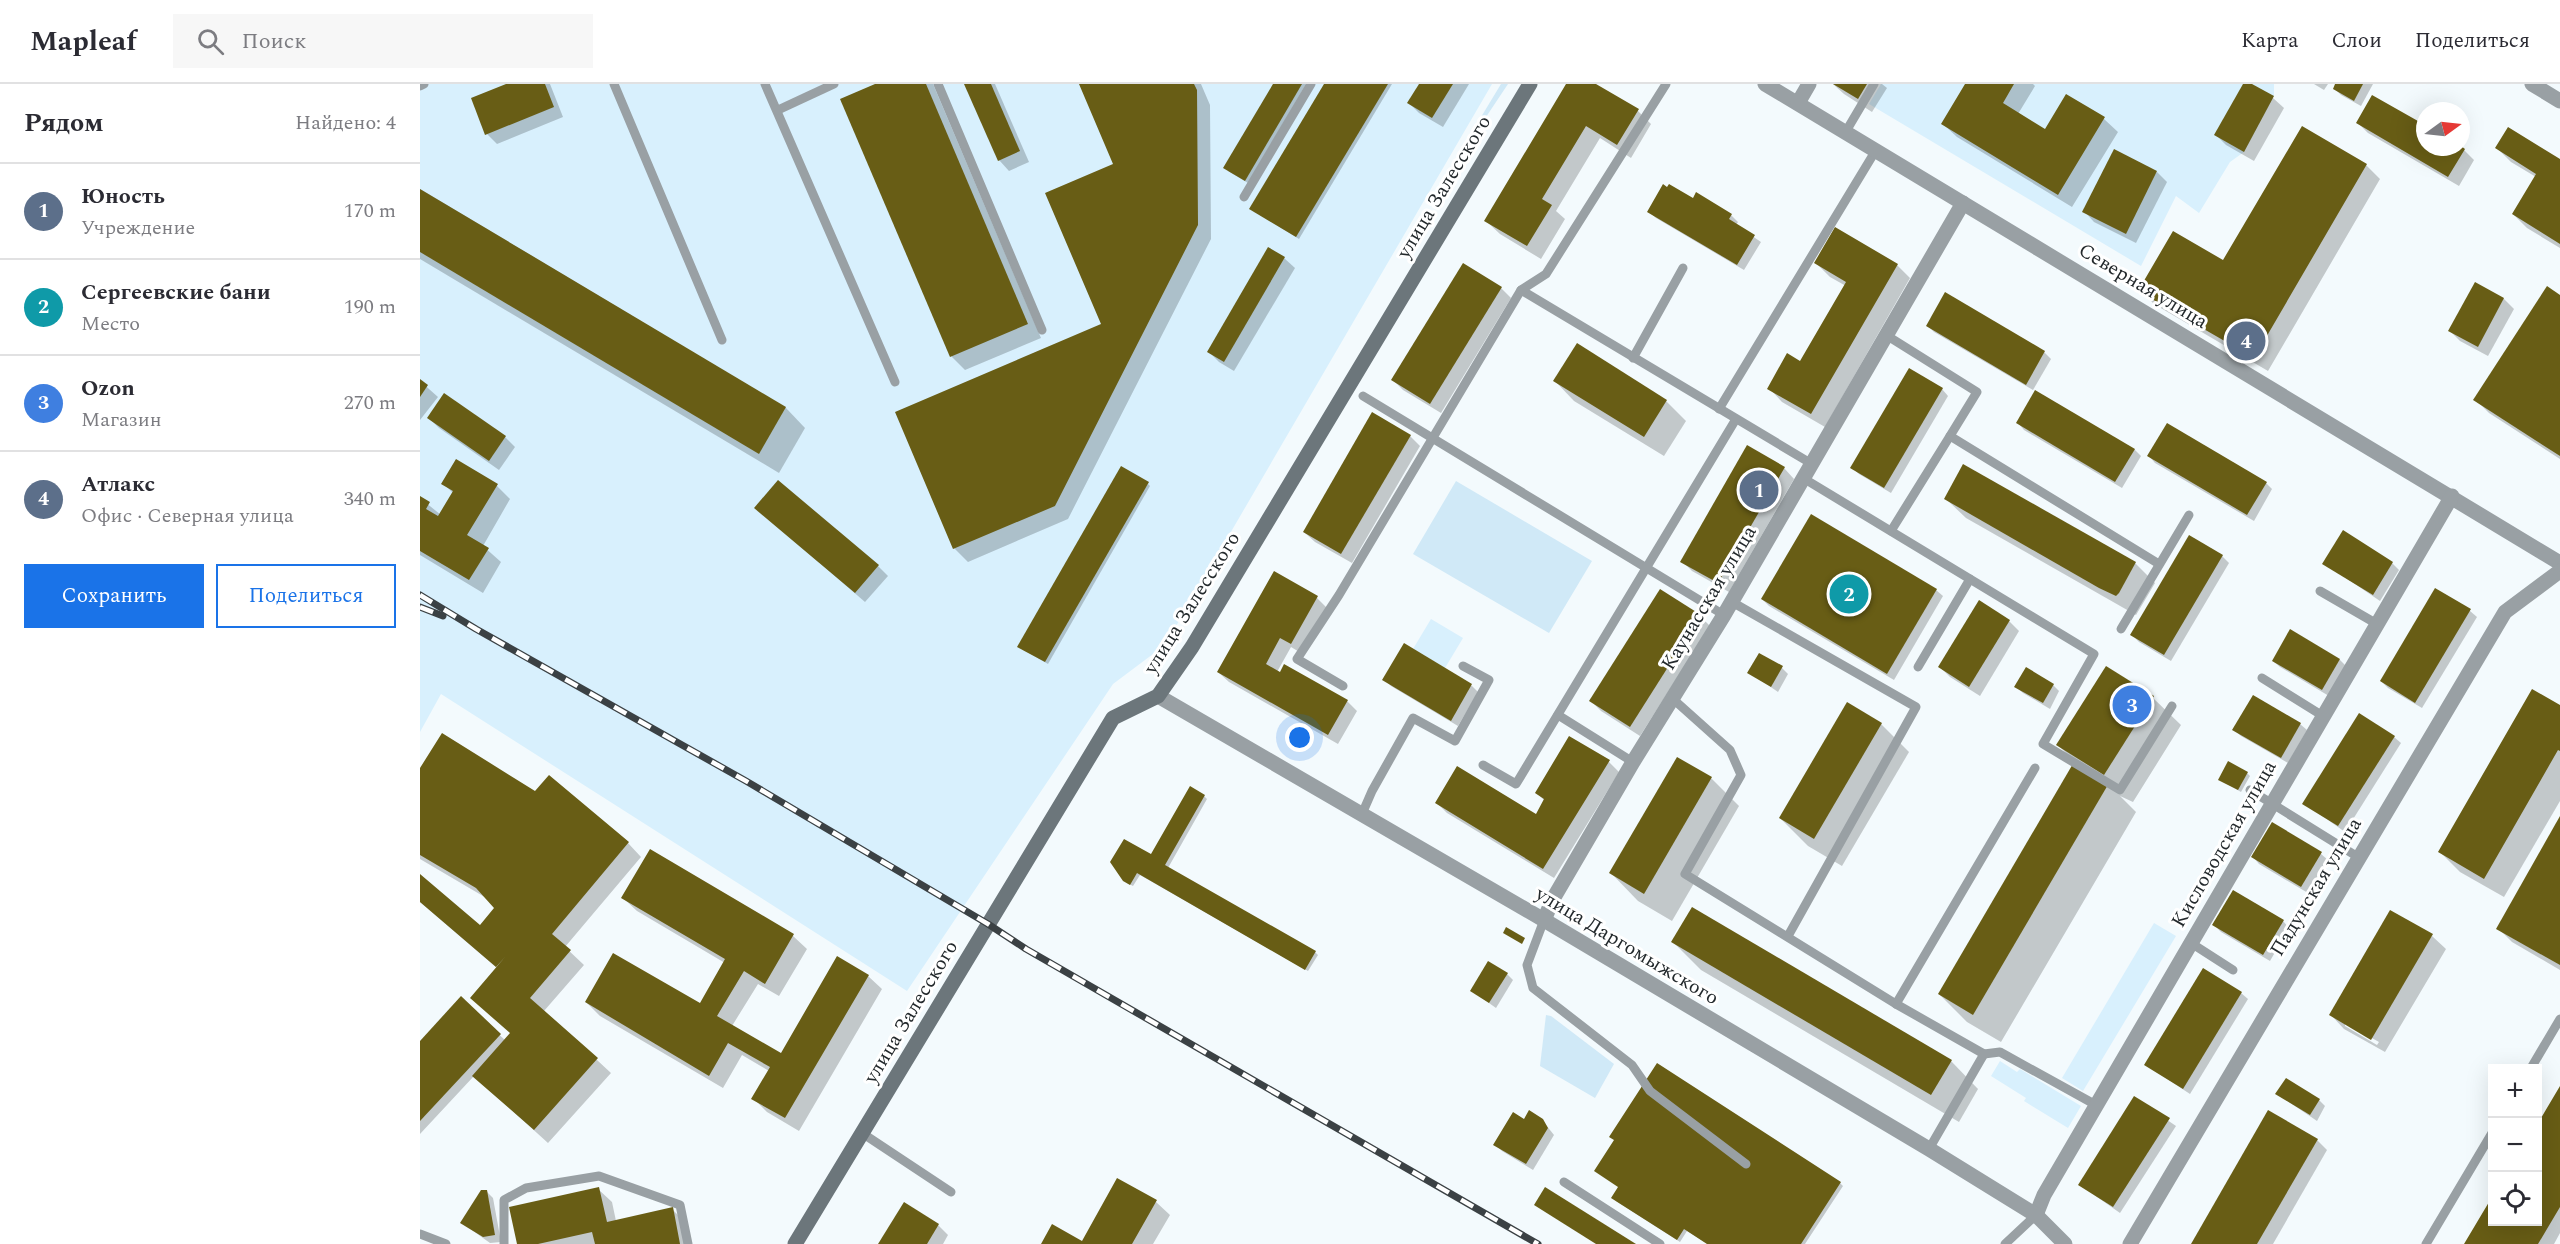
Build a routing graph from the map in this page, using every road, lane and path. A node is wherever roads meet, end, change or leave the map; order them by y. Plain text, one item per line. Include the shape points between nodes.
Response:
1 (424, 84) edge
2 (614, 84) edge
3 (765, 84) edge
4 (834, 84) edge
5 (938, 84) edge
6 (1311, 84) edge
7 (1530, 84) edge
8 (1666, 84) edge
9 (1766, 84) edge
10 (1809, 84) edge
11 (1874, 84) edge
12 (2532, 84) edge
13 (420, 86) edge
14 (2560, 101) edge
15 (1798, 103) junction
16 (778, 110) junction
17 (1845, 134) junction
18 (1876, 150) junction
19 (1244, 197) dead end
20 (1963, 203) junction
21 (1683, 268) dead end
22 (1521, 290) junction
23 (1042, 330) dead end
24 (1886, 335) junction
25 (722, 340) dead end
26 (1633, 358) junction
27 (895, 382) dead end
28 (1363, 396) dead end
29 (1719, 409) junction
30 (1736, 419) junction
31 (1950, 436) junction
32 (1431, 440) junction
33 (1812, 464) junction
34 (1803, 478) junction
35 (2452, 496) junction
36 (2189, 515) dead end
37 (1891, 531) junction
38 (2560, 563) edge
39 (2159, 564) junction
40 (1645, 569) junction
41 (2560, 571) edge
42 (1970, 579) junction
43 (2320, 591) dead end
44 (1728, 609) junction
45 (2377, 624) junction
46 (2121, 629) dead end
47 (1462, 666) dead end
48 (1918, 667) dead end
49 (2262, 678) dead end
50 (1343, 686) dead end
51 (1158, 696) junction
52 (1673, 699) junction
53 (2172, 706) dead end
54 (1558, 715) junction
55 (2323, 716) junction
56 (1633, 762) junction
57 (1483, 765) dead end
58 (2035, 768) dead end
59 (2250, 790) dead end
60 (2272, 804) junction
61 (1362, 814) junction
62 (2358, 857) junction
63 (1544, 920) junction
64 (1788, 936) junction
65 (2191, 943) junction
66 (2233, 970) dead end
67 (1896, 1004) junction
68 (2560, 1020) edge
69 (1984, 1054) junction
70 (2533, 1064) edge
71 (2096, 1105) junction
72 (862, 1133) junction
73 (2488, 1141) edge
74 (1929, 1149) junction
75 (1746, 1164) dead end
76 (1564, 1182) dead end
77 (951, 1192) dead end
78 (2036, 1215) junction
79 (420, 1234) edge
80 (446, 1244) edge
81 (504, 1244) edge
82 (688, 1244) edge
83 (795, 1244) edge
84 (1660, 1244) edge
85 (2005, 1244) edge
86 (2065, 1244) edge
87 (2130, 1244) edge
88 (2426, 1244) edge

1 - 13 lane
2 - 25 lane
3 - 16 lane
4 - 16 lane
5 - 23 lane
6 - 19 lane
7 - 51 main road, улица Залесского via 1192,647
8 - 22 lane via 1546,274
9 - 15 street, Северная улица
10 - 15 street
11 - 17 lane
12 - 14 street
15 - 17 street, Северная улица
16 - 27 lane
17 - 18 street, Северная улица
18 - 20 street, Северная улица
18 - 29 lane
20 - 24 street, Каунасская улица
20 - 35 street, Северная улица
21 - 26 lane
22 - 26 lane
22 - 32 lane
24 - 31 lane via 1977,392
24 - 33 street, Каунасская улица
26 - 29 lane
28 - 32 lane
29 - 30 lane
30 - 33 lane
30 - 40 lane
31 - 37 lane
31 - 39 lane
32 - 40 lane
32 - 50 lane via 1297,659
33 - 34 street, Каунасская улица
34 - 37 lane
34 - 44 street, Каунасская улица
35 - 38 street, Северная улица
35 - 45 street, Кисловодская улица
36 - 39 lane
37 - 42 lane
39 - 46 lane
40 - 44 lane
40 - 54 lane
41 - 62 street, Падунская улица via 2505,612
42 - 48 lane
42 - 53 lane via 2094,654 2043,744 2120,790
43 - 45 lane
44 - 52 street, Каунасская улица
44 - 64 lane via 1916,707
45 - 55 street, Кисловодская улица
47 - 61 lane via 1489,680 1455,741 1413,718
49 - 55 lane
51 - 61 street, улица Даргомыжского
51 - 72 main road, улица Залесского via 1113,718
52 - 56 street, Каунасская улица
52 - 64 lane via 1730,750 1741,775 1685,874
54 - 56 lane
54 - 57 lane via 1516,784
55 - 60 street, Кисловодская улица
56 - 63 street, Каунасская улица
58 - 67 lane
59 - 60 lane
60 - 62 lane
60 - 65 street, Кисловодская улица
61 - 63 street, улица Даргомыжского
62 - 87 street, Падунская улица
63 - 74 street, улица Даргомыжского
63 - 75 lane via 1527,965 1533,988 1632,1065 1650,1091
64 - 67 lane
65 - 66 lane
65 - 71 street, Кисловодская улица
67 - 69 lane
68 - 70 lane
69 - 71 lane via 2000,1052
69 - 74 lane
71 - 78 street, Кисловодская улица via 2043,1195
72 - 77 lane
72 - 83 main road, улица Залесского
73 - 88 lane
74 - 78 street, улица Даргомыжского
76 - 84 lane
78 - 85 lane
78 - 86 street, улица Даргомыжского
79 - 80 lane
81 - 82 lane via 504,1200 526,1188 600,1176 680,1206

